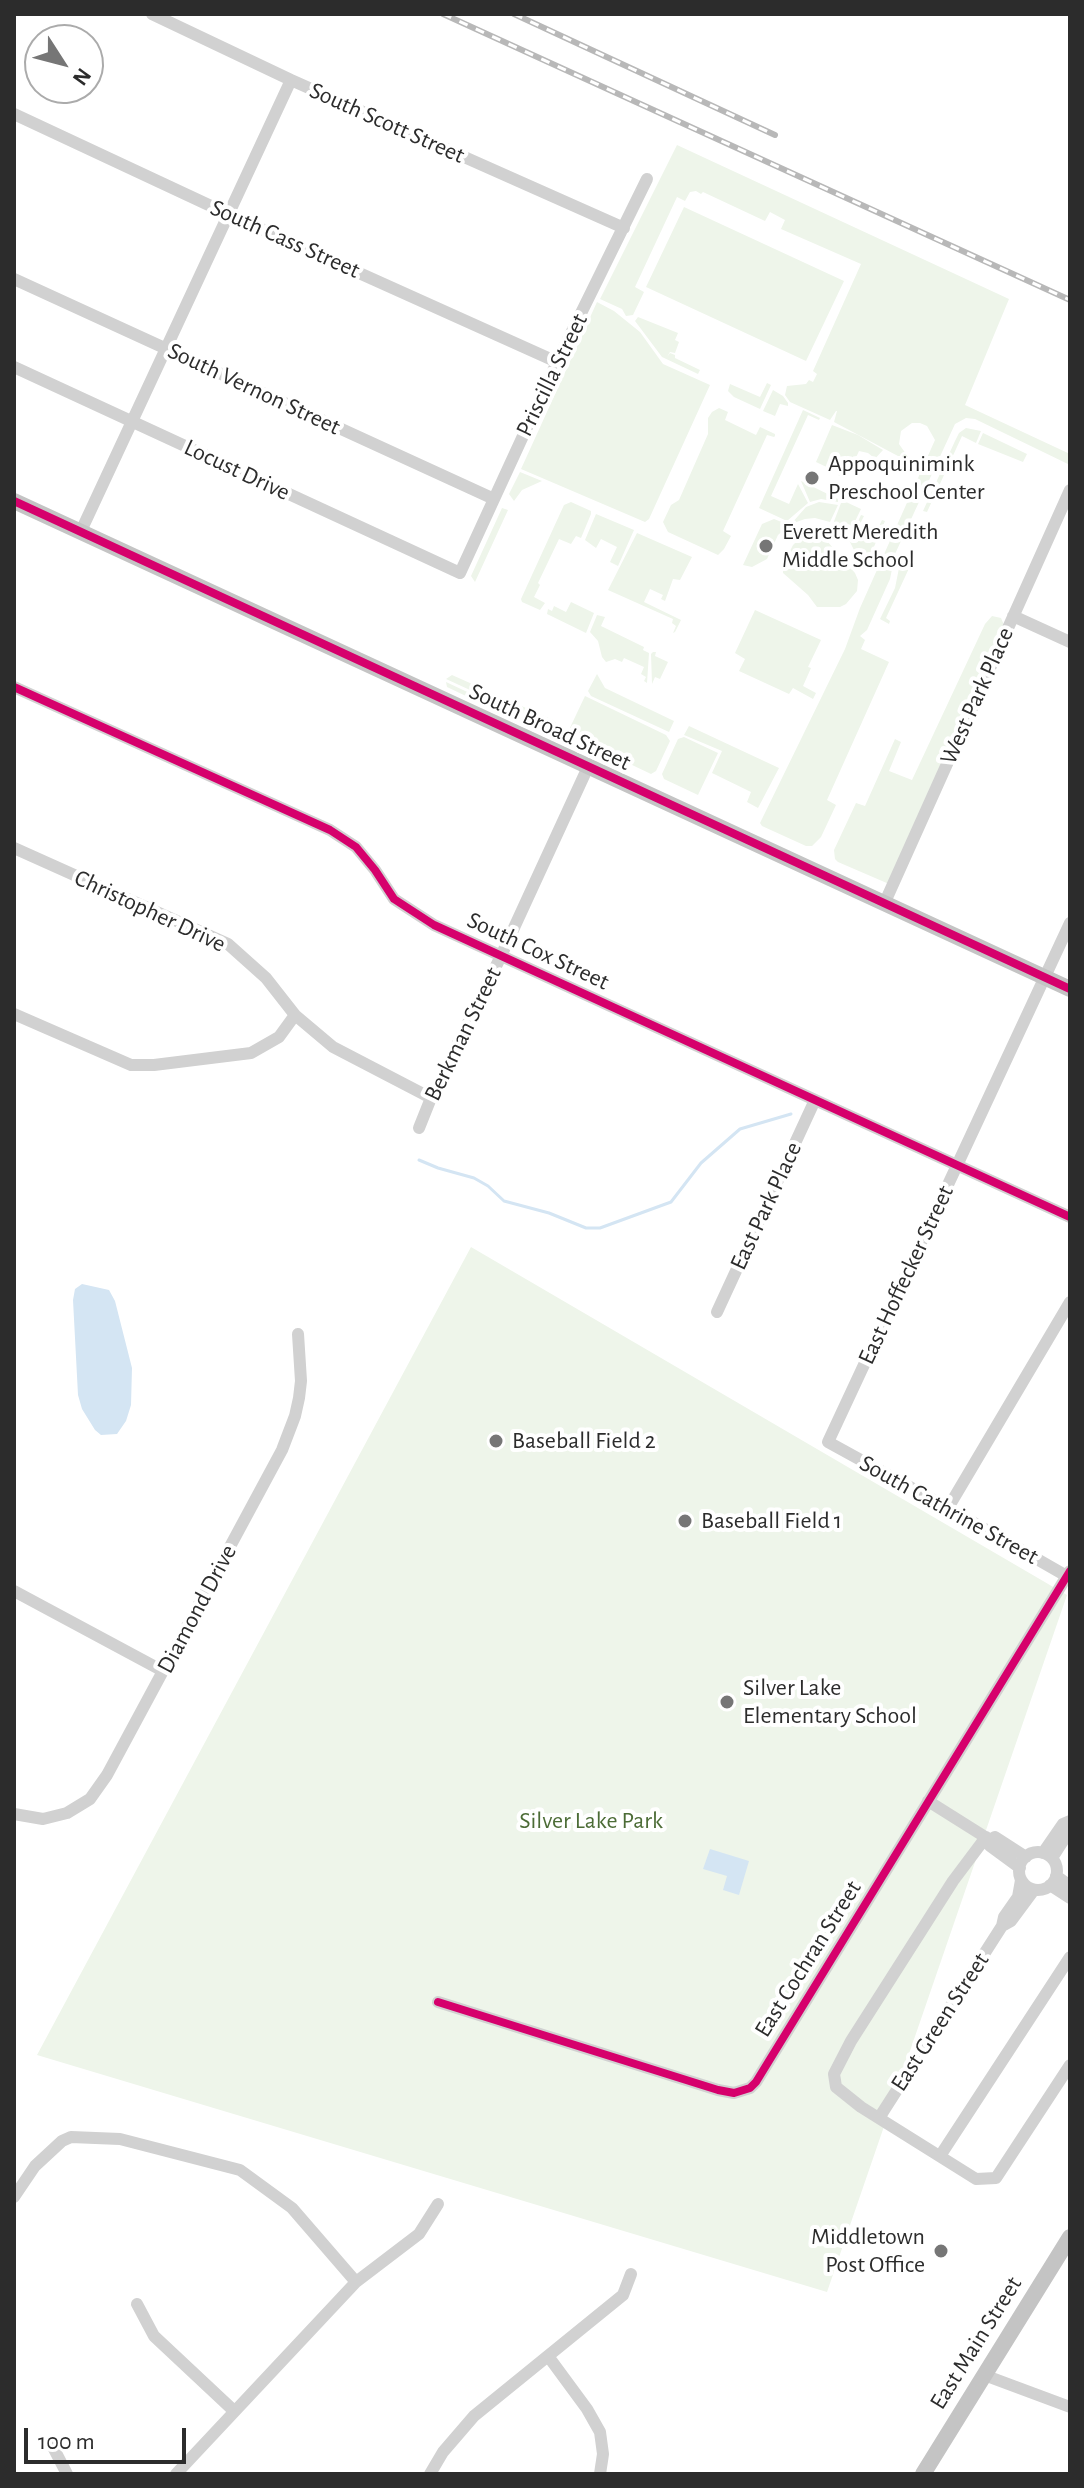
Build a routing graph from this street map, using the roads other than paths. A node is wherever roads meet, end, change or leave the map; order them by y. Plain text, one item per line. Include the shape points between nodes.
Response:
1 (152, 14) edge
2 (291, 80) junction
3 (14, 114) edge
4 (647, 179) dead end
5 (228, 214) junction
6 (624, 228) junction
7 (14, 279) edge
8 (166, 349) junction
9 (557, 362) junction
10 (14, 367) edge
11 (132, 422) junction
12 (1070, 490) edge
13 (494, 499) junction
14 (14, 501) edge
15 (81, 531) junction
16 (460, 573) joint
17 (1013, 616) junction
18 (1070, 642) edge
19 (14, 687) edge
20 (588, 767) junction
21 (14, 848) edge
22 (885, 902) junction
23 (1070, 923) edge
24 (501, 956) junction
25 (1045, 977) junction
26 (1070, 989) edge
27 (14, 1014) edge
28 (295, 1015) junction
29 (431, 1098) junction
30 (815, 1100) junction
31 (419, 1128) dead end
32 (957, 1165) junction
33 (1070, 1217) edge
34 (1070, 1302) edge
35 (717, 1312) dead end
36 (298, 1334) dead end
37 (828, 1442) joint
38 (948, 1508) junction
39 (1069, 1575) edge
40 (14, 1591) edge
41 (163, 1671) junction
42 (928, 1801) junction
43 (14, 1814) edge
44 (1070, 1821) edge
45 (1070, 1830) edge
46 (988, 1838) junction
47 (1048, 1856) junction
48 (1022, 1868) junction
49 (1053, 1881) junction
50 (1070, 1886) edge
51 (1034, 1890) junction
52 (1070, 1898) edge
53 (1002, 1926) junction
54 (1070, 1957) edge
55 (438, 2002) dead end
56 (1070, 2065) edge
57 (879, 2118) junction
58 (940, 2156) junction
59 (14, 2197) edge
60 (438, 2204) dead end
61 (1070, 2237) edge
62 (631, 2274) dead end
63 (356, 2282) junction
64 (137, 2304) dead end
65 (548, 2356) junction
66 (984, 2375) junction
67 (1070, 2407) edge
68 (233, 2410) junction
69 (53, 2447) dead end
70 (67, 2474) edge
71 (176, 2474) edge
72 (430, 2474) edge
73 (600, 2474) edge
74 (923, 2474) edge

1 - 2 street, South Scott Street
2 - 5 street
2 - 6 street, South Scott Street
3 - 5 street, South Cass Street
4 - 6 street, Priscilla Street
5 - 8 street
5 - 9 street, South Cass Street
6 - 9 street, Priscilla Street
7 - 8 street, South Vernon Street
8 - 11 street
8 - 13 street, South Vernon Street
9 - 13 street, Priscilla Street
10 - 11 street, Locust Drive
11 - 15 street
11 - 16 street, Locust Drive
12 - 17 street, West Park Place
13 - 16 street, Priscilla Street
14 - 15 main road, South Broad Street
15 - 20 main road, South Broad Street
17 - 18 street
17 - 22 street, West Park Place
19 - 24 street, South Cox Street via 330,830 356,847 394,899 434,925
20 - 22 main road, South Broad Street
20 - 24 street, Berkman Street
21 - 28 street, Christopher Drive via 228,944 266,978
22 - 25 main road, South Broad Street
23 - 25 street, East Hoffecker Street
24 - 29 street, Berkman Street
24 - 30 street, South Cox Street
25 - 26 main road, South Broad Street
25 - 32 street, East Hoffecker Street
27 - 28 street via 131,1065 251,1053 279,1037
28 - 29 street, Christopher Drive via 333,1047
29 - 31 street, Berkman Street
30 - 32 street, South Cox Street
30 - 35 street, East Park Place
32 - 33 street, South Cox Street
32 - 37 street, East Hoffecker Street
34 - 38 street
36 - 41 street, Diamond Drive via 301,1381 289,1432
37 - 38 street, South Cathrine Street
38 - 39 street, South Cathrine Street
39 - 42 street, East Cochran Street
40 - 41 street
41 - 43 street, Diamond Drive via 90,1799 53,1818
42 - 46 street
42 - 55 street, East Cochran Street via 756,2082 743,2091 718,2090
44 - 47 street via 1063,1824
45 - 47 street
46 - 48 street via 995,1837
46 - 57 street via 953,1881 838,2062 836,2087
47 - 48 street via 1031,1854
47 - 49 street via 1056,1867
48 - 51 street
48 - 53 street via 1018,1897
49 - 50 street
49 - 51 street
49 - 52 street
51 - 53 street
53 - 57 street, East Green Street
54 - 58 street
56 - 58 street via 996,2178 976,2179
57 - 58 street
59 - 63 street via 35,2166 62,2141 120,2139 240,2170 292,2208
60 - 63 street via 419,2234
61 - 66 main road, East Main Street
62 - 65 street via 623,2295
63 - 68 street
64 - 68 street via 154,2336
65 - 72 street via 474,2416
65 - 73 street via 600,2432
66 - 67 street
66 - 74 main road, East Main Street
68 - 71 street
69 - 70 street

